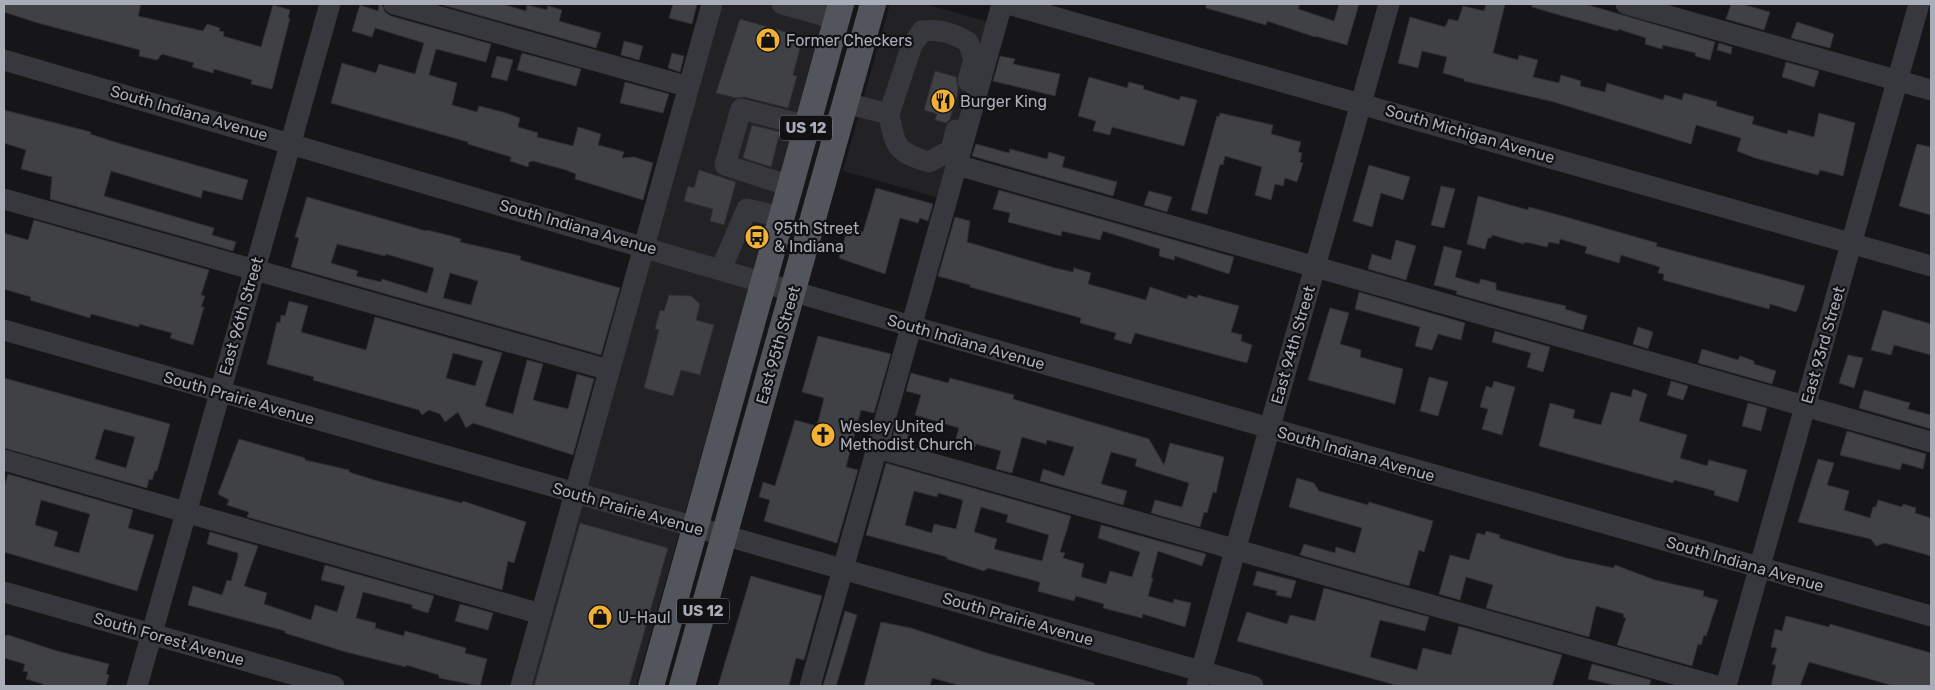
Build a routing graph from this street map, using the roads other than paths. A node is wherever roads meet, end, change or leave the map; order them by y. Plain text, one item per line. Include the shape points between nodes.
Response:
1 (330, 4) edge
2 (394, 4) edge
3 (712, 4) edge
4 (782, 4) edge
5 (873, 4) edge
6 (1002, 4) edge
7 (1008, 4) edge
8 (1389, 4) edge
9 (1626, 4) edge
10 (1919, 4) edge
11 (838, 11) edge
12 (4, 60) edge
13 (1898, 81) junction
14 (689, 87) junction
15 (1931, 90) edge
16 (845, 103) junction
17 (1361, 103) junction
18 (889, 114) junction
19 (807, 126) junction
20 (291, 142) junction
21 (957, 165) junction
22 (790, 186) junction
23 (4, 199) edge
24 (781, 217) junction
25 (1852, 243) junction
26 (644, 246) junction
27 (1315, 266) junction
28 (1931, 266) edge
29 (721, 269) junction
30 (254, 271) junction
31 (763, 281) junction
32 (793, 290) junction
33 (912, 326) junction
34 (4, 330) edge
35 (609, 370) junction
36 (220, 393) junction
37 (1806, 406) junction
38 (1270, 429) junction
39 (1931, 442) edge
40 (877, 448) junction
41 (4, 460) edge
42 (575, 494) junction
43 (186, 512) junction
44 (695, 528) junction
45 (724, 536) junction
46 (1235, 549) junction
47 (1760, 568) junction
48 (843, 570) junction
49 (4, 592) edge
50 (541, 614) junction
51 (1931, 616) edge
52 (152, 634) junction
53 (1199, 679) edge
54 (137, 686) edge
55 (334, 686) edge
56 (521, 686) edge
57 (651, 686) edge
58 (682, 686) edge
59 (810, 686) edge
60 (1253, 686) edge
61 (1717, 686) edge
62 (1726, 686) edge

1 - 20 street, East 96th Street
2 - 14 street
3 - 14 street
4 - 11 street
5 - 16 main road, East 95th Street / US 12
6 - 21 street
7 - 17 street, South Michigan Avenue
8 - 17 street, East 94th Street
9 - 13 street
10 - 13 street, East 93rd Street
11 - 19 main road, East 95th Street / US 12
12 - 20 street, South Indiana Avenue
13 - 15 street
13 - 25 street, East 93rd Street
14 - 26 street
16 - 18 street
16 - 32 main road, East 95th Street / US 12
17 - 25 street, South Michigan Avenue
17 - 27 street, East 94th Street
18 - 18 street via 894,141 908,155 929,162 951,150 974,59 968,42 935,29 922,31 912,45
19 - 22 main road, East 95th Street / US 12
19 - 22 street via 741,109 725,165
20 - 26 street, South Indiana Avenue
20 - 30 street, East 96th Street
21 - 27 street
21 - 33 street
22 - 24 main road, East 95th Street / US 12
23 - 30 street
24 - 29 street via 747,209
24 - 31 main road, East 95th Street / US 12
25 - 28 street, South Michigan Avenue
25 - 37 street, East 93rd Street
26 - 29 street, South Indiana Avenue
26 - 35 street
27 - 37 street
27 - 38 street, East 94th Street
29 - 31 street, South Indiana Avenue
30 - 35 street
30 - 36 street, East 96th Street
31 - 32 street, South Indiana Avenue
31 - 44 main road, East 95th Street / US 12
32 - 33 street, South Indiana Avenue
32 - 45 main road, East 95th Street / US 12
33 - 38 street, South Indiana Avenue
33 - 40 street
34 - 36 street, South Prairie Avenue
35 - 42 street
36 - 42 street, South Prairie Avenue
36 - 43 street, East 96th Street
37 - 39 street
37 - 47 street, East 93rd Street
38 - 46 street, East 94th Street
38 - 47 street, South Indiana Avenue
40 - 46 street
40 - 48 street
41 - 43 street
42 - 44 street, South Prairie Avenue
42 - 50 street
43 - 50 street
43 - 52 street, East 96th Street
44 - 45 street, South Prairie Avenue
44 - 57 main road, East 95th Street / US 12
45 - 48 street, South Prairie Avenue
45 - 58 main road, East 95th Street / US 12
46 - 53 street, East 94th Street
46 - 61 street
47 - 51 street, South Indiana Avenue
47 - 62 street, East 93rd Street
48 - 53 street, South Prairie Avenue
48 - 59 street
49 - 52 street, South Forest Avenue
50 - 56 street
52 - 54 street, East 96th Street
52 - 55 street, South Forest Avenue
53 - 60 street, South Prairie Avenue

